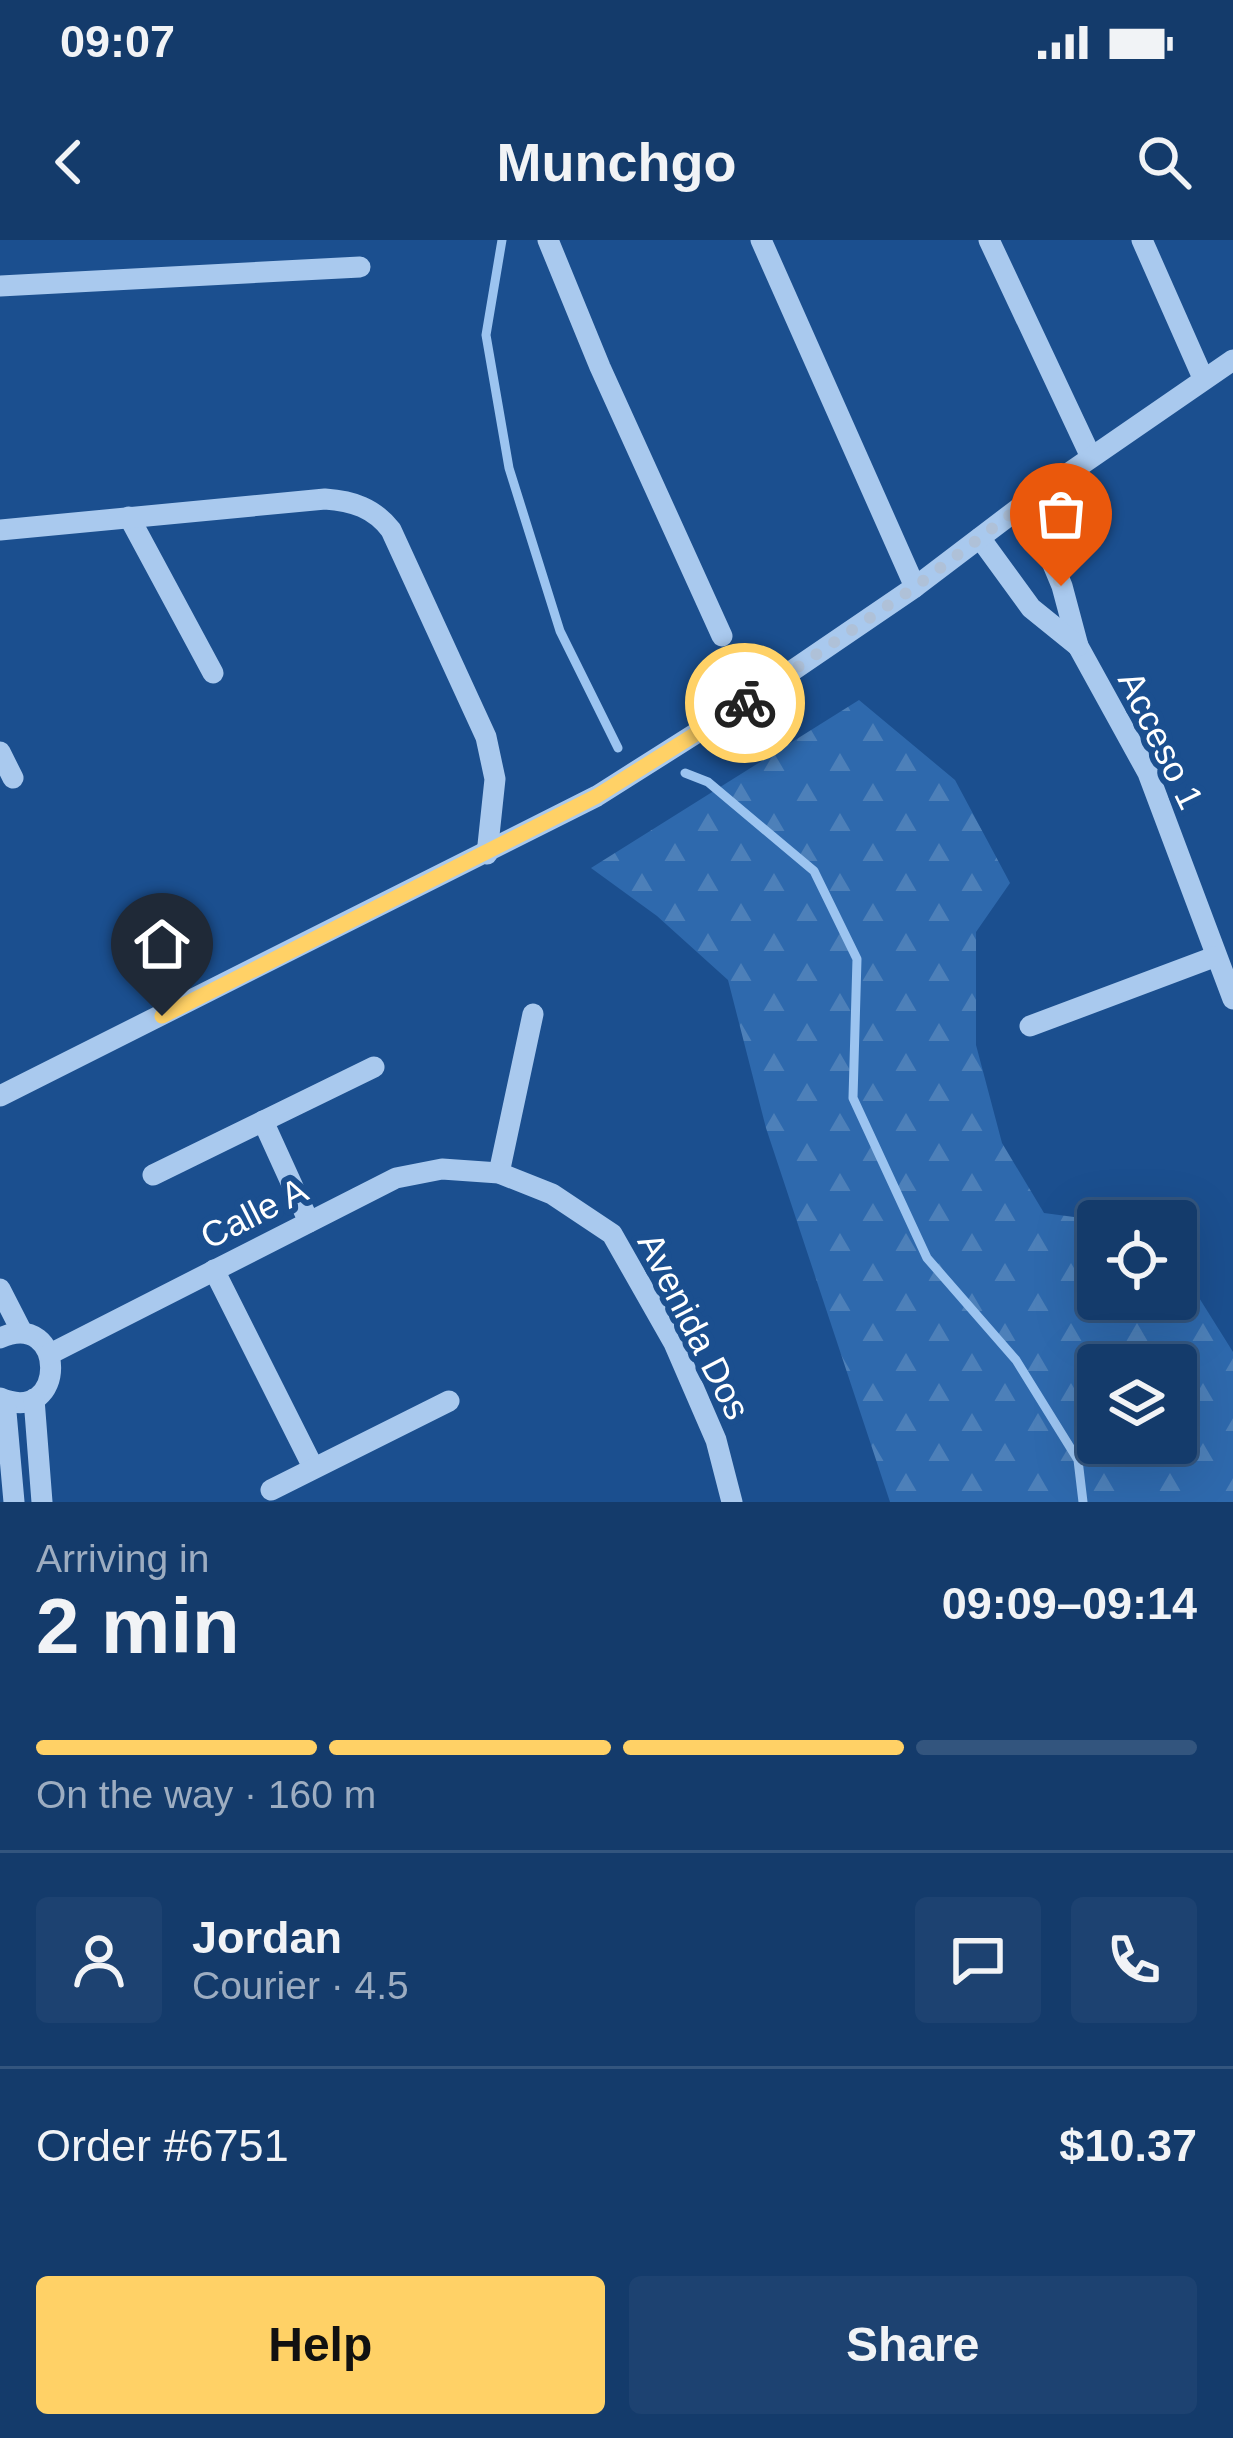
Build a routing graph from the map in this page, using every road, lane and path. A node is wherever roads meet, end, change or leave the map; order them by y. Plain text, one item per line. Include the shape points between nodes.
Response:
1 (548, 240) edge
2 (761, 240) edge
3 (989, 240) edge
4 (1142, 240) edge
5 (360, 267) dead end
6 (0, 286) edge
7 (1233, 360) edge
8 (1203, 378) junction
9 (1091, 457) junction
10 (1027, 502) junction
11 (129, 517) junction
12 (0, 530) edge
13 (980, 538) junction
14 (915, 587) junction
15 (722, 636) dead end
16 (1078, 646) junction
17 (213, 673) dead end
18 (0, 752) edge
19 (13, 778) dead end
20 (487, 854) junction
21 (1214, 957) junction
22 (1233, 999) edge
23 (533, 1014) dead end
24 (1030, 1026) dead end
25 (374, 1067) dead end
26 (0, 1096) edge
27 (263, 1121) junction
28 (499, 1173) junction
29 (153, 1175) dead end
30 (309, 1222) junction
31 (214, 1270) junction
32 (0, 1289) edge
33 (11, 1335) edge
34 (50, 1354) junction
35 (34, 1399) junction
36 (3, 1400) edge
37 (449, 1401) dead end
38 (314, 1467) junction
39 (271, 1490) dead end
40 (14, 1502) edge
41 (43, 1502) edge
42 (733, 1502) edge

1 - 15 street
2 - 14 street
3 - 9 street
4 - 8 street
5 - 6 street
7 - 8 street
8 - 9 street
9 - 10 street
10 - 13 street
10 - 16 street, Acceso 1
11 - 12 street
11 - 17 street
11 - 20 street via 325,499 380,516 486,737 495,779
13 - 14 street
13 - 16 street, Acceso 1 via 1031,608
14 - 20 street via 597,796
16 - 21 street, Acceso 1 via 1148,773
18 - 19 street
20 - 26 street
21 - 22 street, Acceso 1
21 - 24 street
23 - 28 street
25 - 27 street
27 - 29 street
27 - 30 street
28 - 30 street, Calle A via 442,1169 396,1178
28 - 42 street, Avenida Dos via 552,1194 612,1234 674,1343
30 - 31 street, Calle A
31 - 34 street, Calle A
31 - 38 street
32 - 33 street
33 - 34 street via 39,1340
34 - 35 street via 47,1387
35 - 36 street
35 - 41 street
36 - 40 street
37 - 38 street
38 - 39 street

